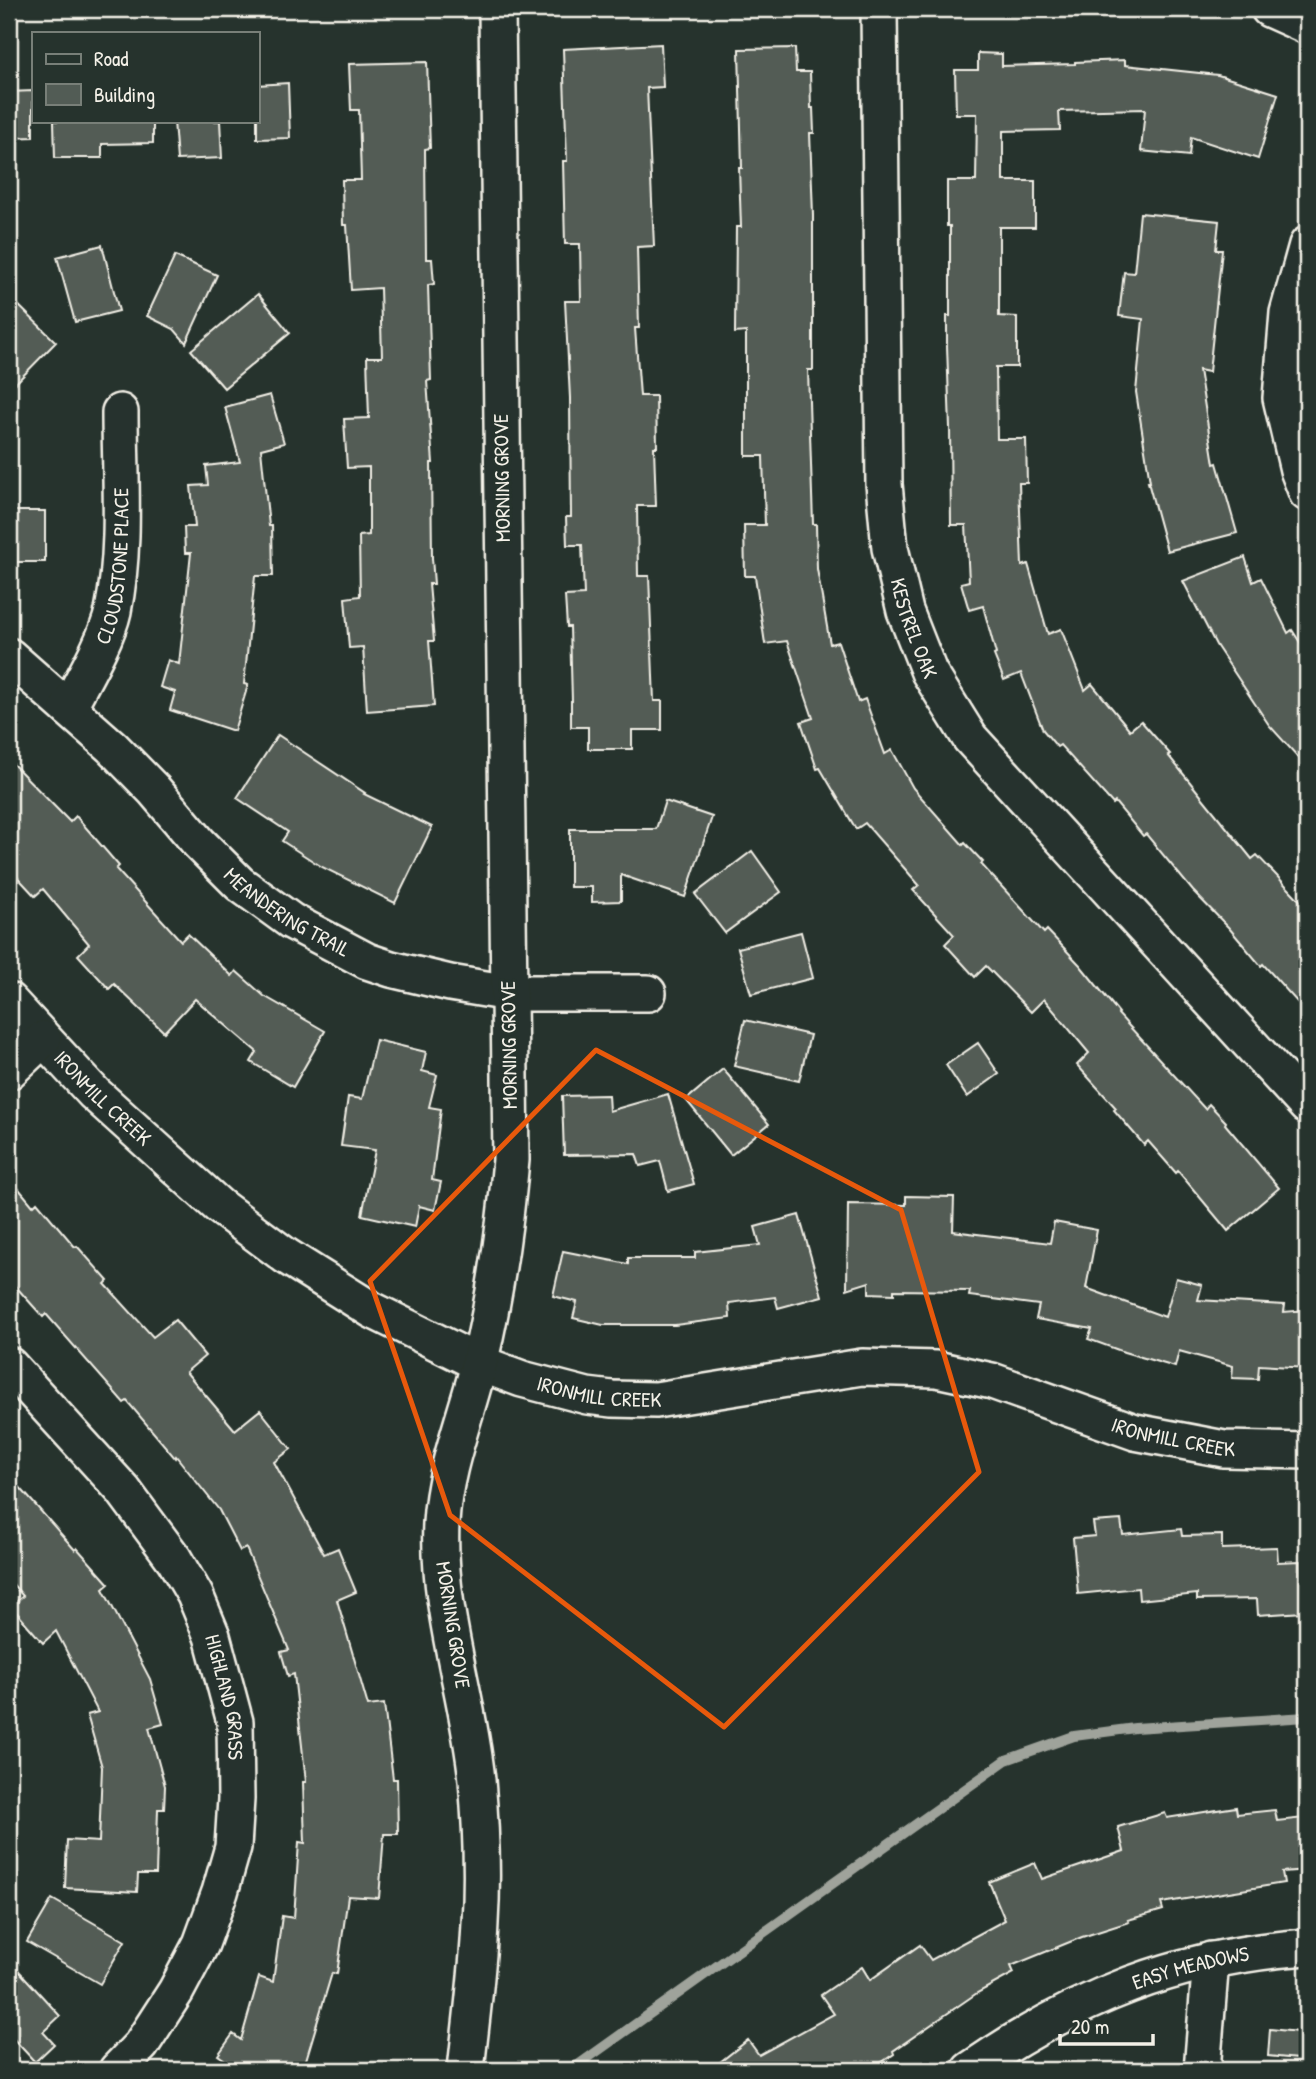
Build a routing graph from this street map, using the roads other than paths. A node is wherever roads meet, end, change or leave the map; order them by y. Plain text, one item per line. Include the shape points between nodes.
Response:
1 (497, 9) edge
2 (879, 9) edge
3 (1269, 9) edge
4 (1307, 26) edge
5 (1307, 245) edge
6 (120, 412) dead end
7 (1307, 493) edge
8 (9, 656) edge
9 (68, 708) junction
10 (509, 993) junction
11 (648, 993) dead end
12 (9, 1000) edge
13 (43, 1039) junction
14 (9, 1071) edge
15 (1307, 1106) edge
16 (479, 1363) junction
17 (9, 1365) edge
18 (1307, 1451) edge
19 (1307, 1947) edge
20 (1211, 1960) junction
21 (117, 2070) edge
22 (466, 2070) edge
23 (970, 2070) edge
24 (1202, 2070) edge

1 - 10 street, MORNING GROVE
2 - 15 street, KESTREL OAK via 884,484 890,548 929,672 970,737
3 - 4 street
5 - 7 street via 1288,313 1281,398
6 - 9 street, CLOUDSTONE PLACE via 120,520 113,613
8 - 9 street, MEANDERING TRAIL
9 - 10 street, MEANDERING TRAIL via 154,790 240,884 291,921 391,969
10 - 11 street, MEANDERING TRAIL
10 - 16 street, MORNING GROVE via 511,1160 507,1212
12 - 13 street, IRONMILL CREEK
13 - 14 street
13 - 16 street, IRONMILL CREEK via 94,1093 219,1206 286,1256 372,1310
16 - 18 street, IRONMILL CREEK via 587,1396 656,1400 862,1367 936,1369 992,1381 1135,1432 1224,1449
16 - 22 street, MORNING GROVE via 451,1459 441,1523 447,1618 464,1696 477,1793 481,1875
17 - 21 street, HIGHLAND GRASS via 123,1490 174,1559 212,1636 235,1722 233,1847 220,1892 201,1944 176,1991 141,2045
19 - 20 street, EASY MEADOWS
20 - 23 street, EASY MEADOWS via 1153,1975 1094,1998 1038,2026
20 - 24 street

